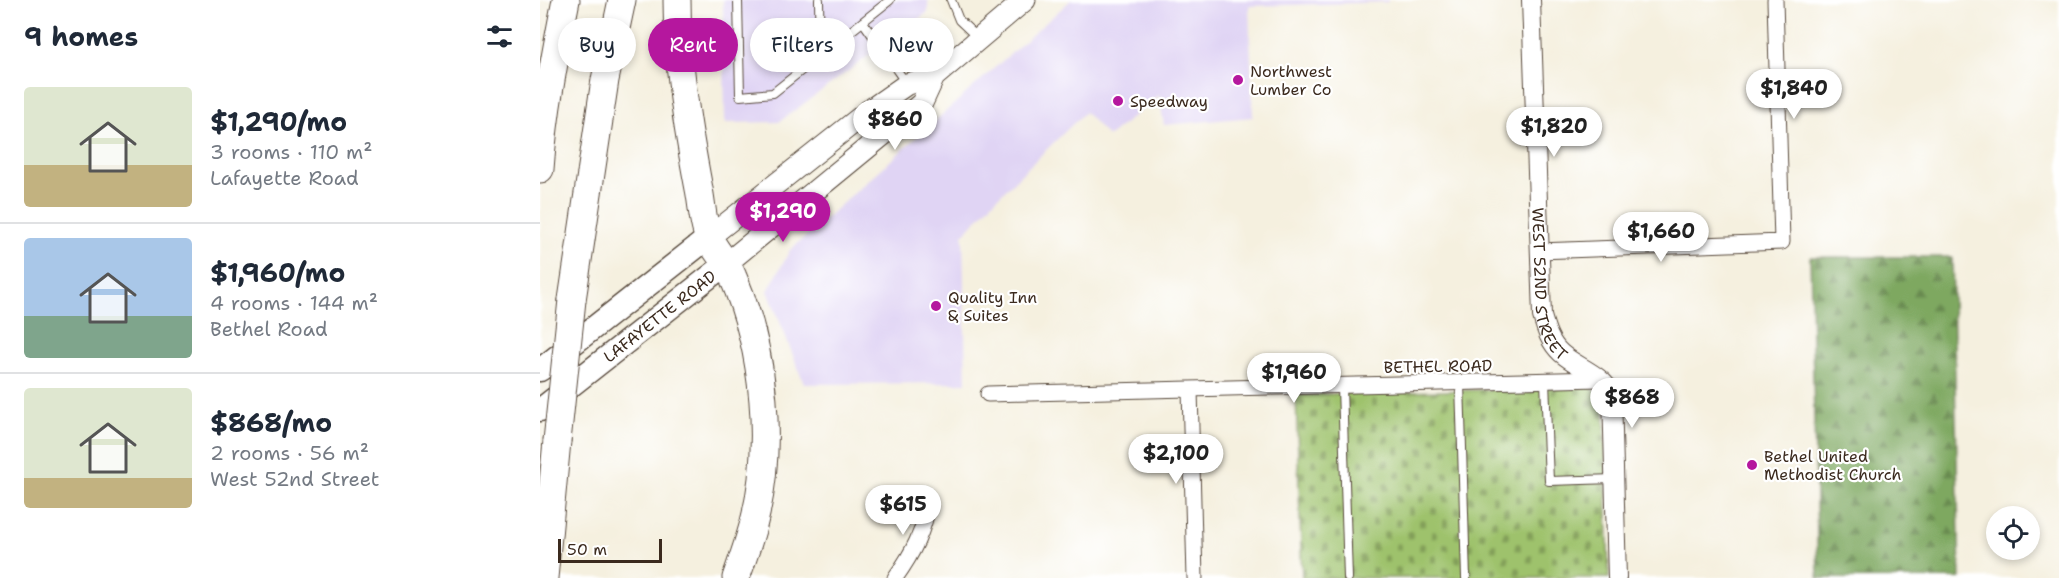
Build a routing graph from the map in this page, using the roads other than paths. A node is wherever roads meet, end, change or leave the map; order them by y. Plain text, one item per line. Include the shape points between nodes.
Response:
1 (566, 0) edge
2 (622, 0) edge
3 (677, 0) edge
4 (738, 0) edge
5 (819, 0) edge
6 (890, 0) edge
7 (951, 0) edge
8 (1025, 0) edge
9 (1531, 0) edge
10 (1775, 0) edge
11 (819, 18) edge
12 (863, 22) junction
13 (855, 28) edge
14 (979, 39) junction
15 (800, 72) edge
16 (934, 77) junction
17 (907, 84) junction
18 (540, 168) edge
19 (708, 238) junction
20 (1539, 251) junction
21 (727, 263) junction
22 (540, 370) edge
23 (1600, 379) junction
24 (1545, 381) junction
25 (1460, 383) junction
26 (1342, 386) junction
27 (1190, 390) junction
28 (988, 394) dead end
29 (540, 410) edge
30 (1615, 479) junction
31 (929, 501) dead end
32 (544, 578) edge
33 (736, 578) edge
34 (896, 578) edge
35 (1195, 578) edge
36 (1348, 578) edge
37 (1466, 578) edge
38 (1617, 578) edge

1 - 18 highway
2 - 32 highway, bridge via 605,80 573,300
3 - 19 highway via 683,102
4 - 15 lane via 740,96 773,93
5 - 11 lane
6 - 12 lane
7 - 14 lane via 959,20
8 - 14 main road, LAFAYETTE ROAD
9 - 20 street, WEST 52ND STREET
10 - 20 street via 1782,242
12 - 13 lane
12 - 17 lane
14 - 16 main road, LAFAYETTE ROAD
16 - 17 main road, LAFAYETTE ROAD
16 - 21 main road, LAFAYETTE ROAD via 922,103
17 - 19 main road, LAFAYETTE ROAD
19 - 21 highway
19 - 22 main road, LAFAYETTE ROAD
20 - 23 street, WEST 52ND STREET via 1546,331 1562,353
21 - 29 main road, LAFAYETTE ROAD
21 - 33 highway via 760,362 764,428 762,477 753,525
23 - 24 street, BETHEL ROAD
23 - 30 street, WEST 52ND STREET via 1613,398
24 - 25 street, BETHEL ROAD
24 - 30 lane via 1549,481
25 - 26 street, BETHEL ROAD
25 - 37 lane
26 - 27 street, BETHEL ROAD
26 - 36 lane
27 - 28 street, BETHEL ROAD
27 - 35 street
30 - 38 street, WEST 52ND STREET
31 - 34 street via 918,543

